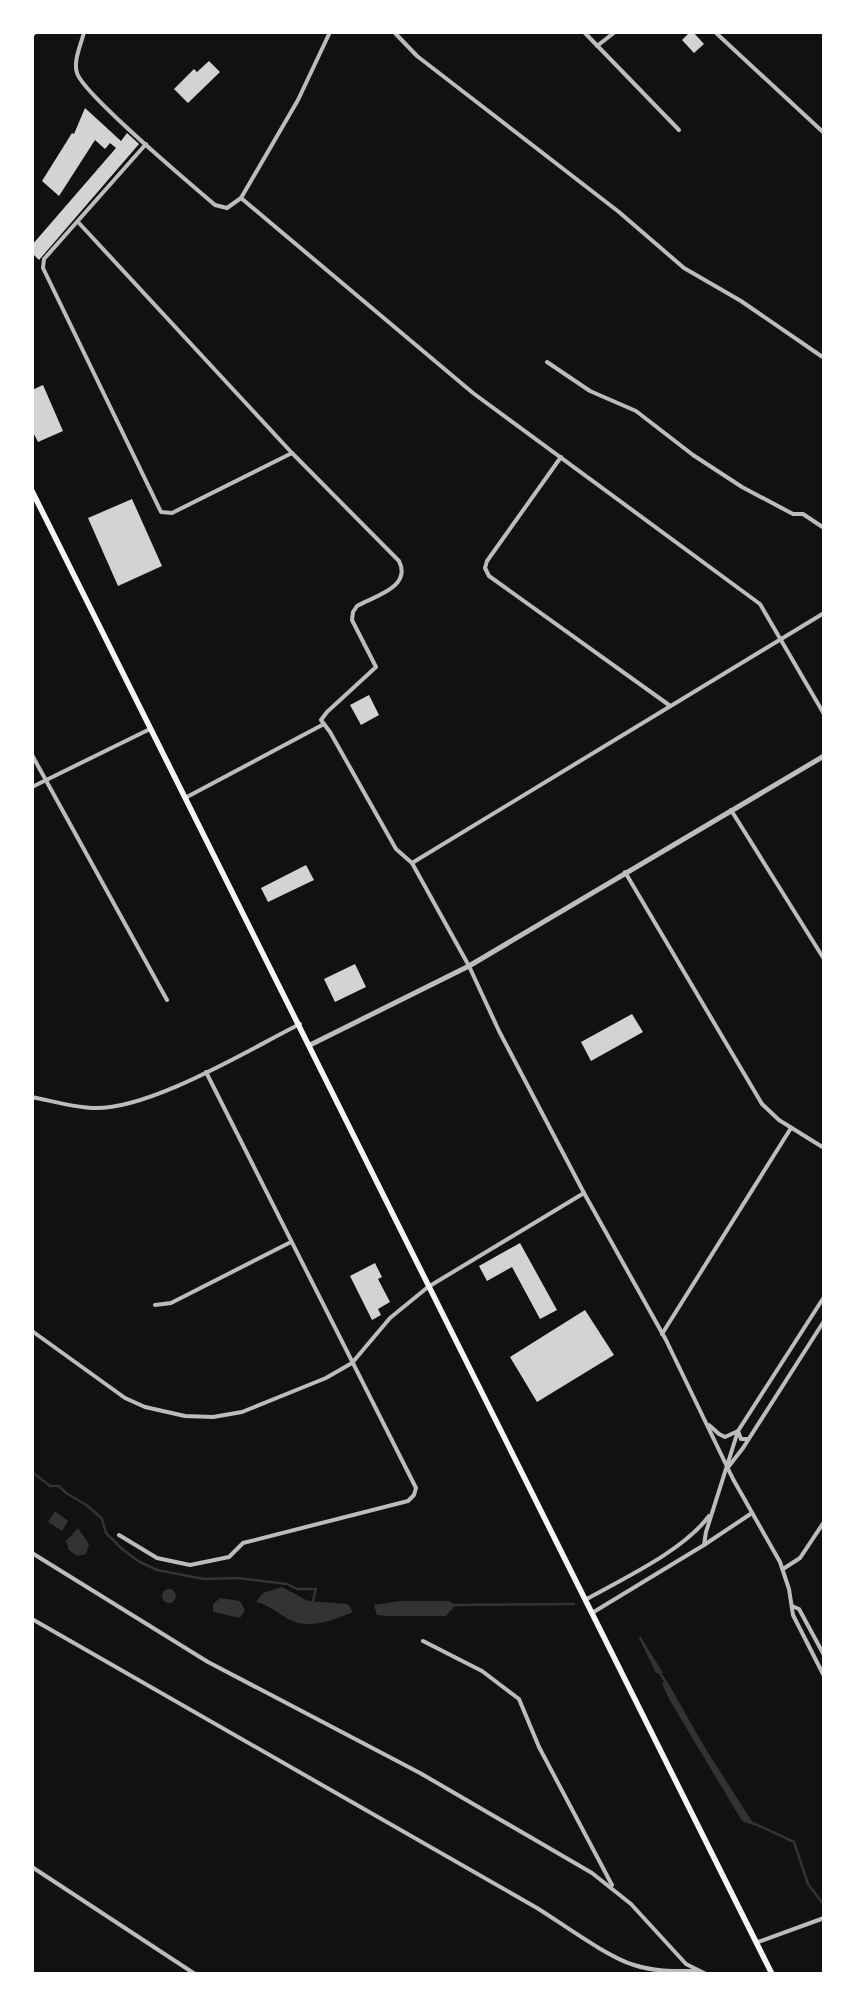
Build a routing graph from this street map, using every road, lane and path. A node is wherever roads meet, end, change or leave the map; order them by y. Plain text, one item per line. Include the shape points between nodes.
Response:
1 (84, 32) edge
2 (330, 32) edge
3 (394, 32) edge
4 (584, 32) edge
5 (616, 32) edge
6 (715, 32) edge
7 (597, 46) junction
8 (679, 130) dead end
9 (824, 133) edge
10 (146, 144) junction
11 (241, 198) junction
12 (78, 222) junction
13 (824, 358) edge
14 (548, 362) dead end
15 (292, 453) junction
16 (561, 457) junction
17 (32, 491) edge
18 (824, 528) edge
19 (824, 613) edge
20 (782, 638) junction
21 (669, 705) junction
22 (824, 714) edge
23 (324, 724) junction
24 (150, 729) junction
25 (32, 755) edge
26 (824, 756) edge
27 (46, 780) junction
28 (32, 787) edge
29 (185, 798) junction
30 (731, 809) junction
31 (412, 863) junction
32 (624, 872) junction
33 (824, 959) edge
34 (469, 966) junction
35 (168, 1000) dead end
36 (300, 1024) junction
37 (310, 1045) junction
38 (206, 1072) junction
39 (32, 1096) edge
40 (791, 1128) junction
41 (824, 1148) edge
42 (584, 1193) junction
43 (291, 1242) junction
44 (428, 1287) junction
45 (824, 1297) edge
46 (155, 1305) dead end
47 (824, 1321) edge
48 (32, 1331) edge
49 (662, 1334) junction
50 (352, 1363) junction
51 (705, 1419) junction
52 (738, 1431) junction
53 (748, 1439) junction
54 (727, 1468) junction
55 (712, 1512) junction
56 (752, 1513) junction
57 (824, 1522) edge
58 (119, 1535) dead end
59 (704, 1545) junction
60 (32, 1553) edge
61 (783, 1569) junction
62 (586, 1600) junction
63 (792, 1606) junction
64 (592, 1613) junction
65 (32, 1619) edge
66 (423, 1641) dead end
67 (824, 1655) edge
68 (824, 1676) edge
69 (32, 1867) edge
70 (613, 1887) junction
71 (824, 1918) edge
72 (758, 1942) junction
73 (704, 1972) edge
74 (195, 1974) edge
75 (772, 1974) edge

1 - 10 street via 76,64 81,81
2 - 11 street via 298,100
3 - 13 street via 417,56 620,212 684,268 741,300
4 - 7 street
5 - 7 street
6 - 9 street
7 - 8 street
10 - 11 street via 215,205 227,208
10 - 12 street
11 - 16 street via 473,393
12 - 15 street
12 - 15 street via 44,259 43,268 161,512 172,513
14 - 18 street via 590,392 636,411 693,455 742,487 793,514 803,514
15 - 23 street via 399,561 402,568 398,585 356,606 352,620 376,667 327,712 321,720
16 - 20 street via 760,604
16 - 21 street via 485,568 489,576
17 - 24 main road
19 - 20 street
20 - 21 street
20 - 22 street
21 - 31 street
23 - 29 street
23 - 31 street via 396,849
24 - 27 street
24 - 29 main road
25 - 27 street
26 - 30 street
27 - 28 street
27 - 35 street
29 - 36 main road
30 - 32 street
30 - 33 street
31 - 34 street
32 - 34 street
32 - 40 street via 752,1089 762,1104
34 - 37 street
34 - 42 street
36 - 37 main road
36 - 38 street
37 - 44 main road
38 - 39 street via 157,1094 94,1108
38 - 43 street
40 - 41 street
40 - 49 street
42 - 44 street
42 - 49 street
43 - 46 street via 170,1303
43 - 50 street
44 - 50 street via 390,1318
44 - 62 main road
45 - 52 street
47 - 53 street
48 - 50 street via 125,1398 151,1409 185,1416 213,1417 242,1412 326,1378
49 - 51 street
50 - 58 street via 416,1488 408,1501 242,1543 229,1557 190,1565 157,1558
51 - 52 street via 725,1437
51 - 54 street
52 - 53 street via 741,1439
52 - 54 street
53 - 54 street
54 - 55 street
54 - 56 street
55 - 59 street
55 - 62 street via 699,1530 683,1543
56 - 59 street
56 - 61 street
57 - 61 street via 800,1558
59 - 64 street
60 - 70 street via 208,1662 491,1812
61 - 63 street
62 - 64 main road
63 - 67 street via 799,1609
63 - 68 street via 793,1616
64 - 72 main road
65 - 73 street via 537,1908 617,1958 634,1965 668,1971
66 - 70 street via 482,1671 519,1699 539,1747
69 - 74 street
70 - 73 street via 686,1964
71 - 72 street
72 - 75 main road

